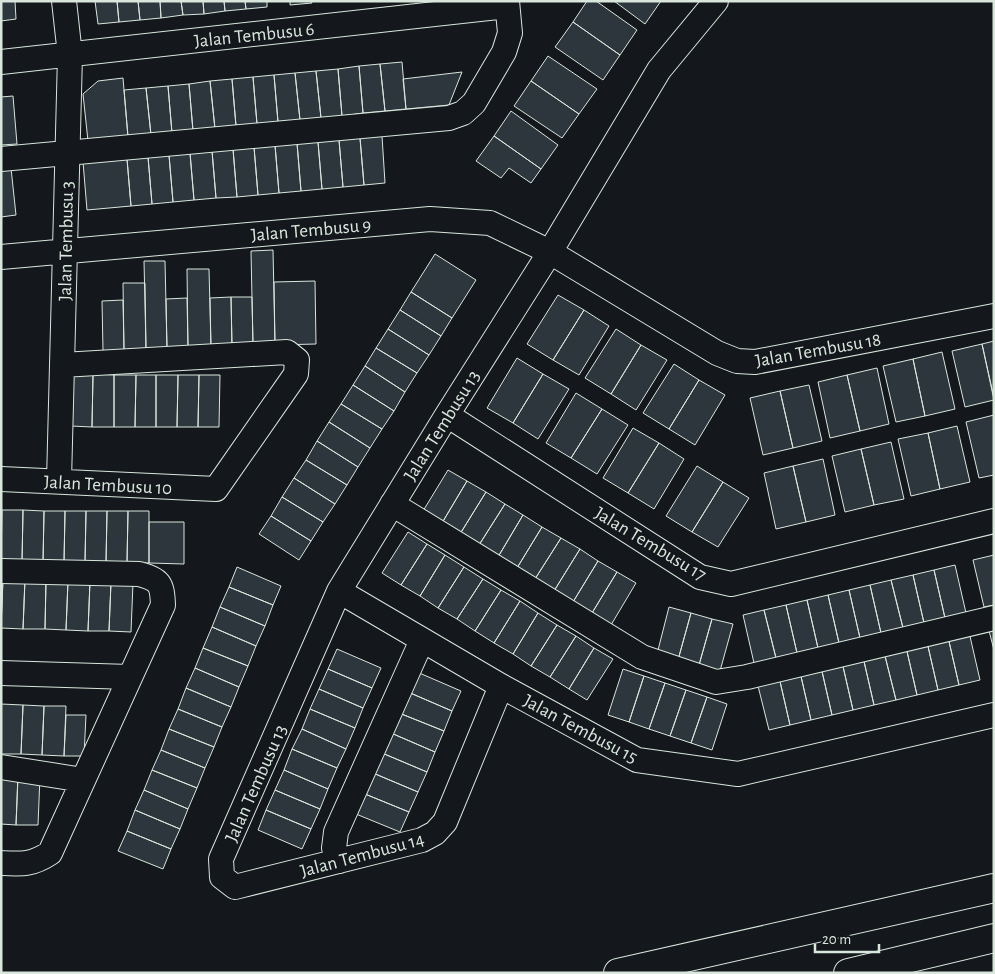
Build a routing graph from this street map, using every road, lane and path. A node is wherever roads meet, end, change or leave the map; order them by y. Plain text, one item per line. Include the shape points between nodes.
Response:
1 (64, 1) edge
2 (716, 1) edge
3 (507, 4) edge
4 (70, 55) junction
5 (1, 62) edge
6 (68, 153) junction
7 (1, 158) edge
8 (66, 251) junction
9 (550, 252) junction
10 (1, 257) edge
11 (994, 316) edge
12 (62, 365) junction
13 (447, 415) junction
14 (1, 479) edge
15 (59, 480) junction
16 (392, 504) junction
17 (994, 521) edge
18 (1, 571) edge
19 (339, 590) junction
20 (994, 618) edge
21 (422, 640) junction
22 (1, 673) edge
23 (130, 677) junction
24 (501, 686) junction
25 (994, 715) edge
26 (1, 767) edge
27 (83, 780) junction
28 (339, 861) junction
29 (1, 863) edge
30 (222, 877) joint
31 (994, 888) edge
32 (994, 938) edge
33 (618, 973) edge
34 (848, 973) edge

1 - 4 street, Jalan Tembusu 3
2 - 9 street, Jalan Tembusu 13 via 659,70
3 - 4 street, Jalan Tembusu 6
3 - 6 street via 510,33 504,52 474,103 463,114 449,118
4 - 5 street, Jalan Tembusu 6
4 - 6 street, Jalan Tembusu 3
6 - 7 street
6 - 8 street, Jalan Tembusu 3
8 - 9 street, Jalan Tembusu 9 via 430,219 490,223
8 - 10 street, Jalan Tembusu 9
8 - 12 street, Jalan Tembusu 3
9 - 11 street, Jalan Tembusu 18 via 717,353 737,361 755,362
9 - 13 street, Jalan Tembusu 13
12 - 15 street, Jalan Tembusu 3
12 - 15 street, Jalan Tembusu 10 via 287,352 297,360 296,374 216,489
13 - 16 street, Jalan Tembusu 13
13 - 17 street, Jalan Tembusu 17 via 700,577 731,584
14 - 15 street, Jalan Tembusu 10
16 - 19 street, Jalan Tembusu 13
16 - 20 street via 642,658 716,682
18 - 23 street via 139,574 153,578 162,589 163,605
19 - 21 street, Jalan Tembusu 15
19 - 30 street, Jalan Tembusu 13 via 221,859
21 - 24 street, Jalan Tembusu 15
21 - 28 street via 336,832 334,848
22 - 23 street
23 - 27 street
24 - 25 street, Jalan Tembusu 15 via 637,760 738,774
24 - 28 street, Jalan Tembusu 14 via 445,822 435,834
26 - 27 street
27 - 29 street via 50,853 26,865
28 - 30 street, Jalan Tembusu 14 via 235,887
31 - 33 highway
32 - 34 highway

